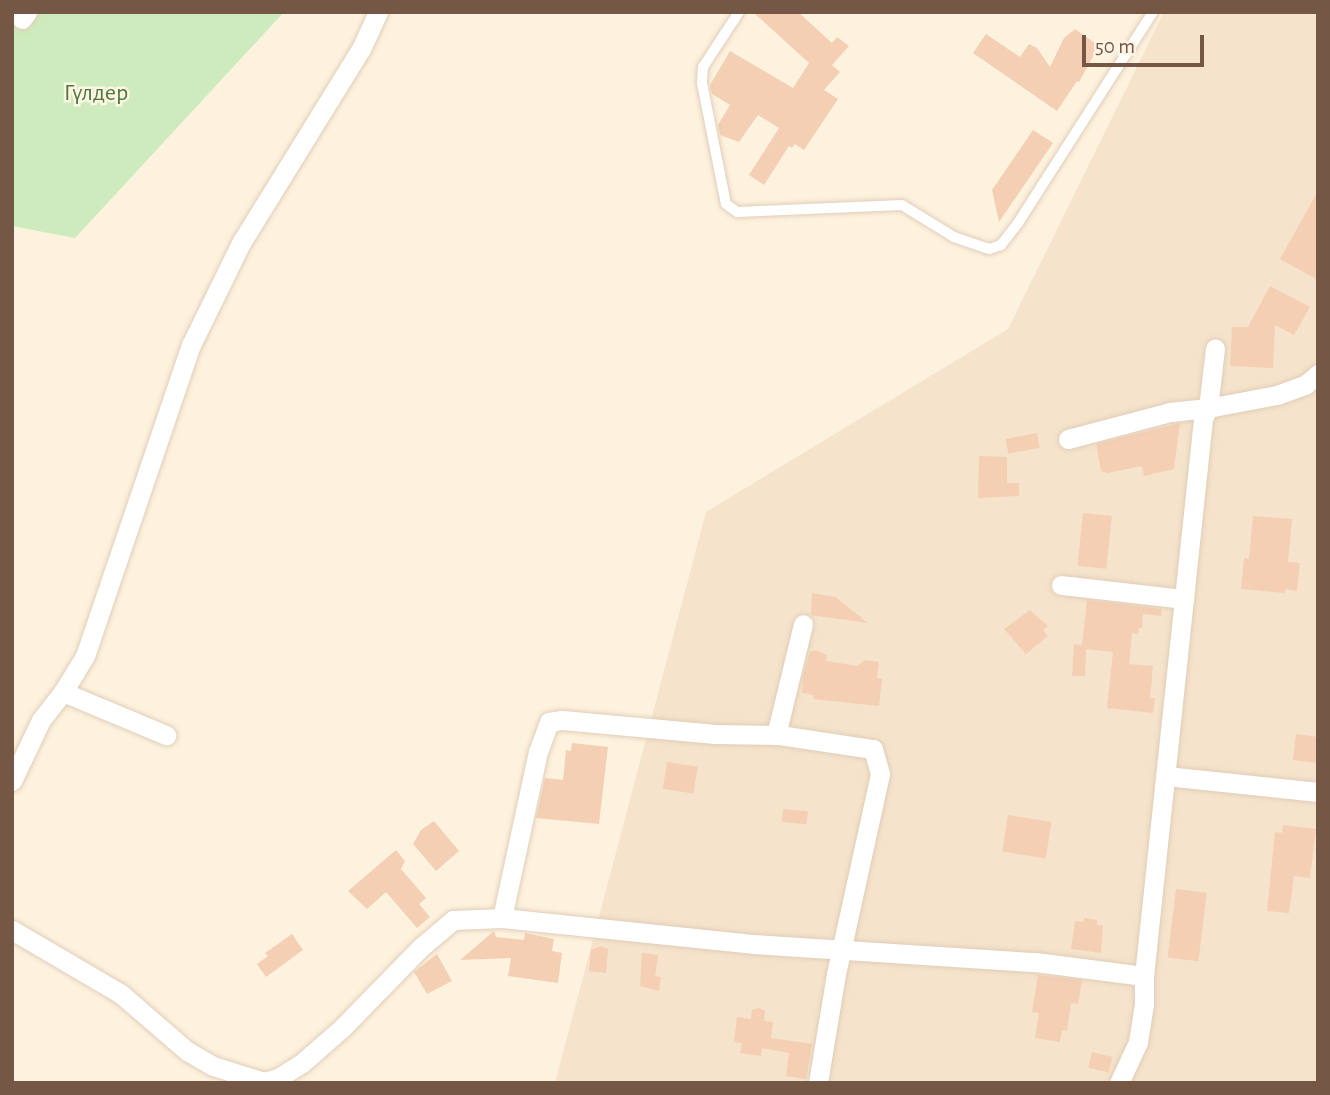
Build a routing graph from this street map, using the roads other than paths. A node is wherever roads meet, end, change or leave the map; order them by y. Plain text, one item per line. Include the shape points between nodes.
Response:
1 (378, 12) edge
2 (739, 12) edge
3 (1153, 12) edge
4 (1215, 348) dead end
5 (1318, 374) edge
6 (1208, 408) junction
7 (1068, 439) dead end
8 (1060, 585) dead end
9 (1184, 599) junction
10 (803, 624) dead end
11 (63, 692) junction
12 (776, 735) junction
13 (166, 736) dead end
14 (1166, 776) junction
15 (12, 781) edge
16 (1318, 792) edge
17 (502, 918) junction
18 (12, 930) edge
19 (843, 948) junction
20 (1144, 976) junction
21 (818, 1083) edge
22 (1119, 1083) edge

1 - 11 street via 361,48 241,243 191,345 85,656
2 - 3 lane via 703,67 702,83 726,205 737,212 902,205 954,237 989,249 1001,245 1018,223
4 - 6 street
5 - 6 street via 1306,386
6 - 7 street via 1124,423
6 - 9 street via 1203,419
8 - 9 street
9 - 14 street
10 - 12 street
11 - 13 street
11 - 15 street via 41,720
12 - 17 street via 549,722 538,752
12 - 19 street via 873,749 880,774
14 - 16 street
14 - 20 street
17 - 18 street via 453,920 302,1063 264,1082 233,1074 196,1056 121,994
17 - 19 street via 753,944
19 - 20 street via 1035,962
19 - 21 street
20 - 22 street via 1138,1042

